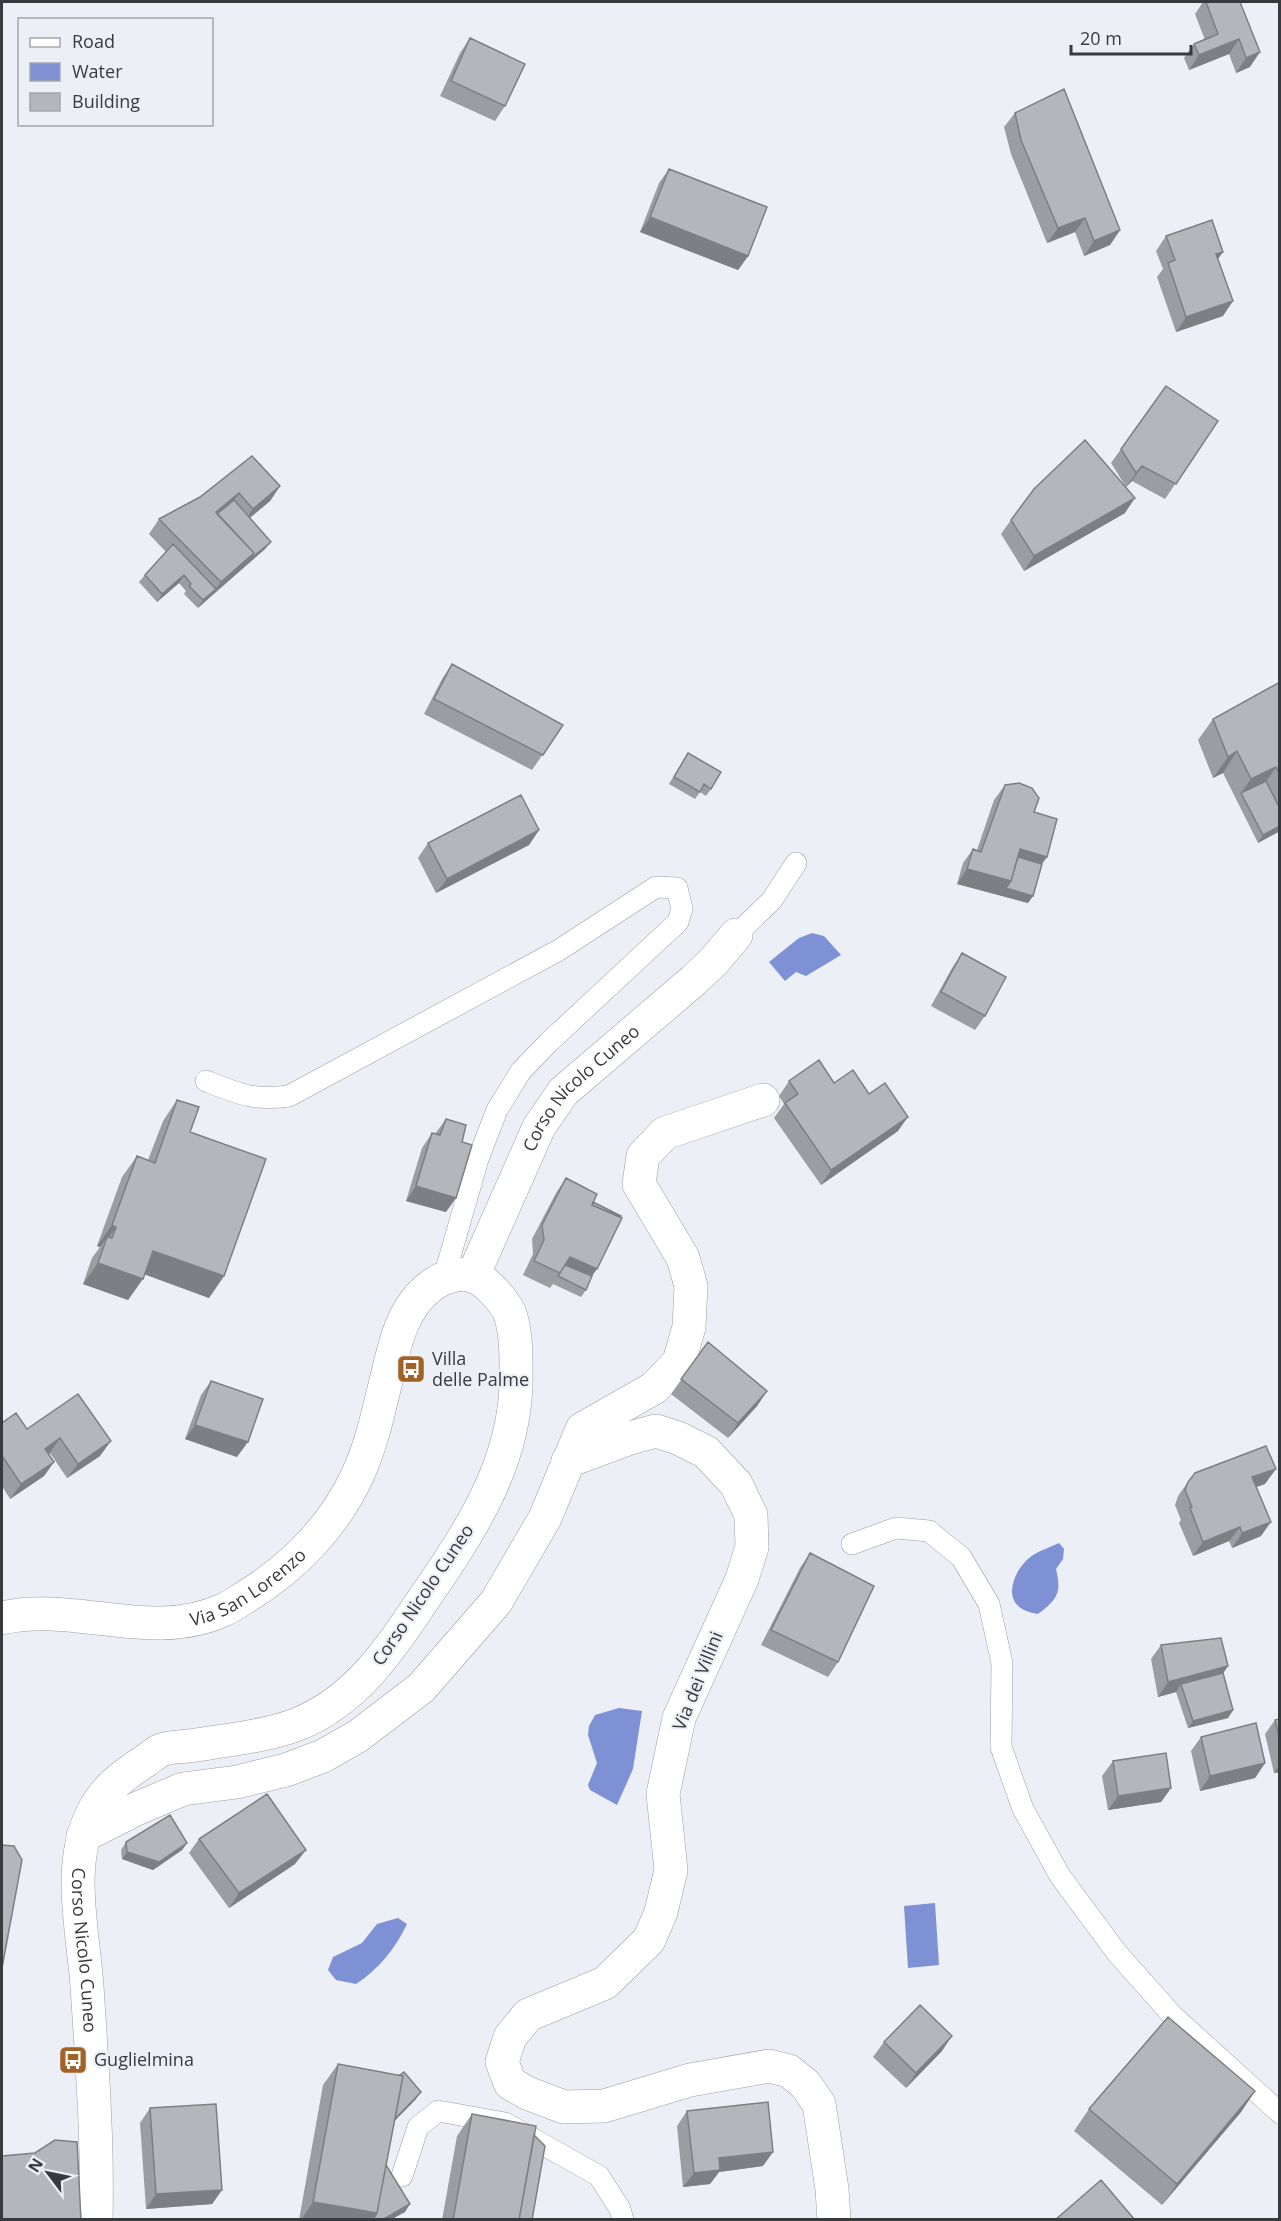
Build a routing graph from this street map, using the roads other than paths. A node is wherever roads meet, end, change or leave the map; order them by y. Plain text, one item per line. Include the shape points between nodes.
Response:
1 (796, 863) dead end
2 (736, 935) joint
3 (206, 1081) dead end
4 (763, 1100) dead end
5 (459, 1276) junction
6 (386, 1384) joint
7 (568, 1461) junction
8 (852, 1544) dead end
9 (2, 1618) edge
10 (83, 1836) junction
11 (1280, 2113) edge
12 (402, 2176) dead end
13 (96, 2220) edge
14 (623, 2220) edge
15 (834, 2220) edge

1 - 2 lane via 772,900
2 - 5 street, Corso Nicolo Cuneo via 714,961 563,1092 539,1127
3 - 5 lane via 246,1097 289,1096 559,950 656,887 677,888 682,909 678,922 521,1071 497,1110 478,1159
4 - 7 street via 664,1133 643,1156 639,1184 683,1258 691,1286 688,1327 679,1362 654,1388 582,1429
5 - 6 street, Corso Nicolo Cuneo via 428,1288 411,1306 394,1345
5 - 10 street, Corso Nicolo Cuneo via 492,1289 510,1312 516,1347 510,1431 482,1508 460,1546 389,1651 344,1699 297,1725 161,1750 113,1783 94,1810
6 - 9 street, Via San Lorenzo via 359,1472 337,1513 310,1546 269,1582 222,1611 182,1622 133,1623 47,1612
7 - 10 street via 545,1518 496,1602 421,1688 394,1709 323,1756 237,1782 183,1789
7 - 15 street, Via dei Villini via 656,1431 678,1438 706,1452 736,1484 751,1515 752,1547 742,1579 680,1718 663,1794 671,1870 661,1912 649,1940 605,1983 528,2015 510,2037 502,2062 510,2083 564,2107 604,2106 690,2080 769,2066 789,2071 805,2084 819,2104
8 - 11 lane via 896,1528 929,1531 961,1557 989,1604 1002,1663 1001,1747 1023,1809 1060,1876 1118,1953 1173,2016
10 - 13 street, Corso Nicolo Cuneo via 77,1882 97,2177
12 - 14 lane via 418,2127 438,2111 505,2123 599,2175

